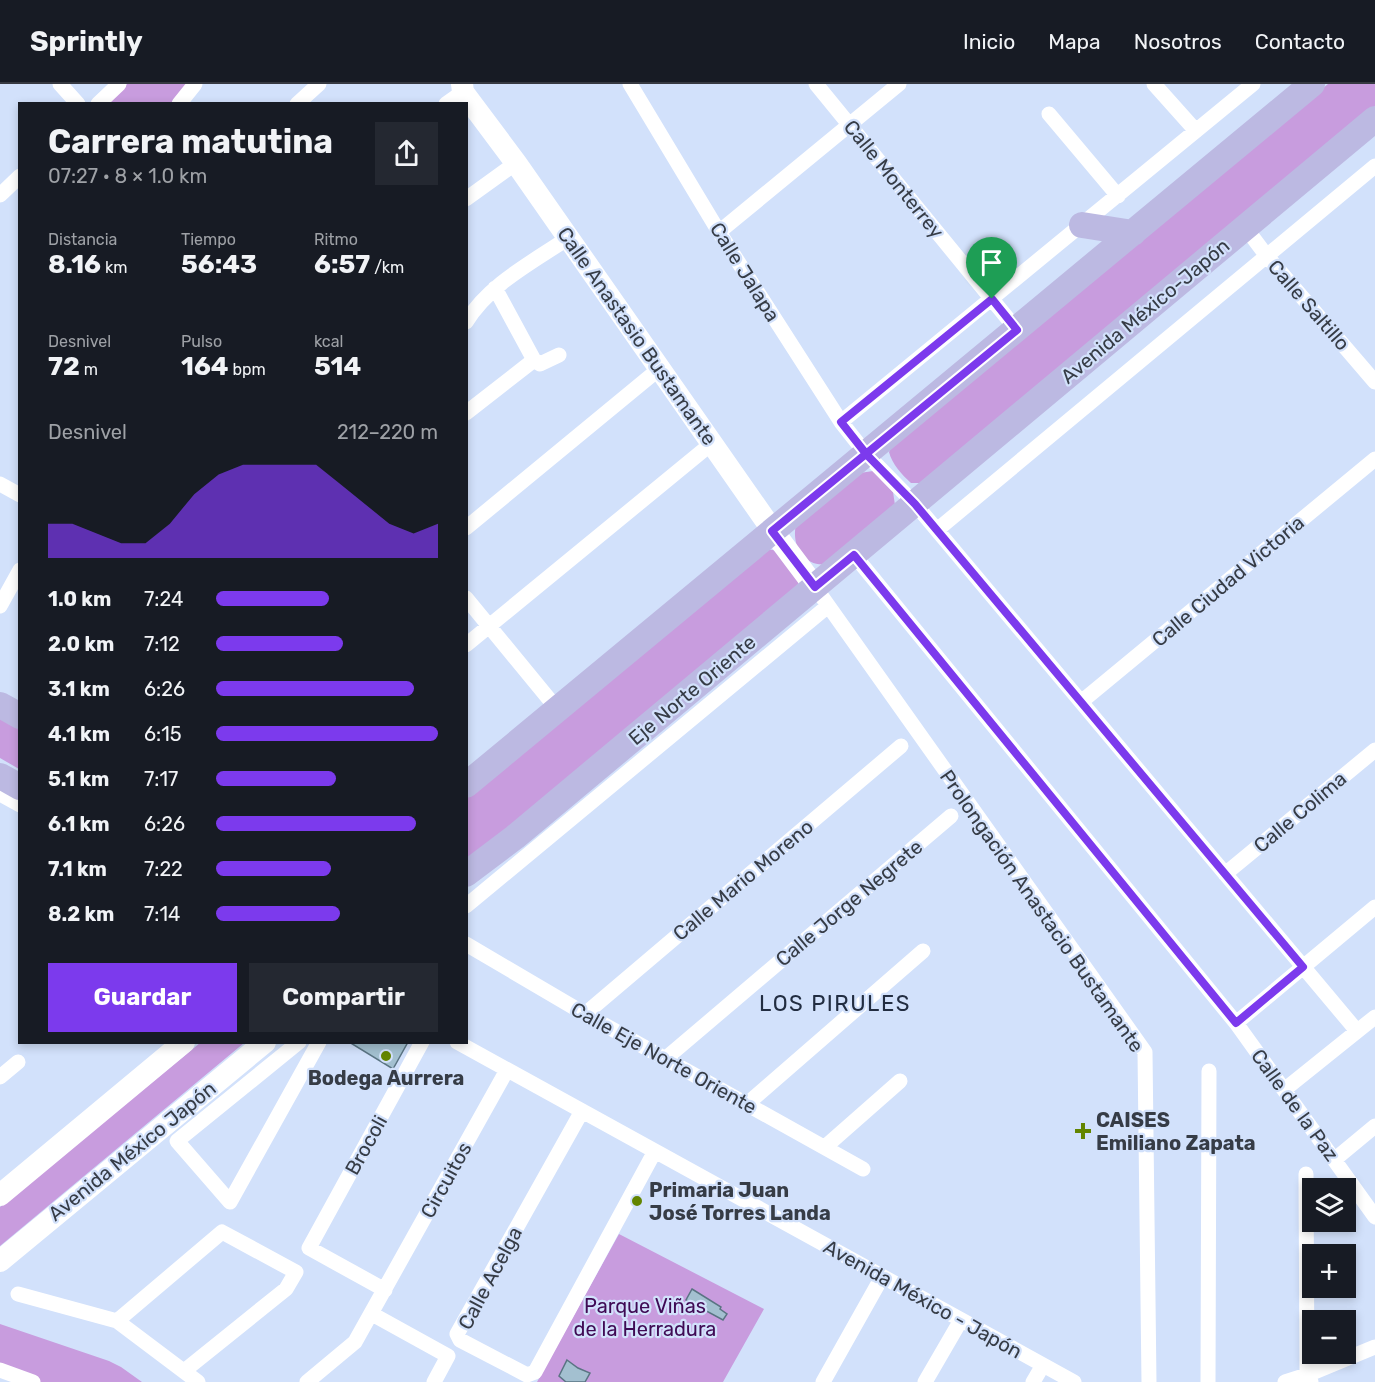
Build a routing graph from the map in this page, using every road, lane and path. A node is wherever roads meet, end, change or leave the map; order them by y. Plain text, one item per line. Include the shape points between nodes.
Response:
1 (60, 84) edge
2 (119, 84) edge
3 (195, 84) edge
4 (319, 84) edge
5 (630, 84) edge
6 (816, 84) edge
7 (899, 84) edge
8 (1154, 84) edge
9 (1253, 84) edge
10 (1312, 84) edge
11 (76, 102) edge
12 (100, 102) edge
13 (180, 102) edge
14 (299, 102) edge
15 (468, 106) edge
16 (1049, 114) dead end
17 (1375, 119) edge
18 (850, 124) junction
19 (1196, 131) junction
20 (516, 163) junction
21 (1375, 166) edge
22 (1118, 195) junction
23 (468, 198) edge
24 (1082, 225) junction
25 (1245, 227) junction
26 (719, 232) junction
27 (1133, 233) junction
28 (568, 238) junction
29 (1266, 255) junction
30 (495, 288) junction
31 (992, 299) junction
32 (468, 319) edge
33 (1017, 330) junction
34 (559, 355) dead end
35 (534, 360) junction
36 (659, 369) junction
37 (1375, 382) edge
38 (468, 411) edge
39 (841, 422) junction
40 (711, 444) junction
41 (867, 455) junction
42 (1375, 459) edge
43 (0, 484) edge
44 (18, 494) edge
45 (915, 504) junction
46 (468, 526) edge
47 (937, 530) junction
48 (772, 531) junction
49 (854, 555) junction
50 (18, 574) edge
51 (822, 596) junction
52 (468, 600) edge
53 (0, 606) edge
54 (490, 625) junction
55 (468, 643) edge
56 (1081, 702) junction
57 (0, 705) edge
58 (558, 710) junction
59 (18, 715) edge
60 (902, 746) dead end
61 (1375, 750) edge
62 (468, 783) edge
63 (951, 816) dead end
64 (468, 872) edge
65 (1225, 874) junction
66 (468, 904) edge
67 (1375, 907) edge
68 (468, 945) edge
69 (923, 951) dead end
70 (1303, 967) junction
71 (585, 1014) junction
72 (1375, 1017) edge
73 (1236, 1023) junction
74 (1357, 1031) junction
75 (182, 1044) edge
76 (264, 1044) edge
77 (297, 1044) edge
78 (318, 1044) edge
79 (421, 1044) edge
80 (461, 1044) edge
81 (666, 1059) junction
82 (18, 1062) dead end
83 (507, 1070) junction
84 (1209, 1071) dead end
85 (0, 1077) edge
86 (900, 1081) dead end
87 (1284, 1090) junction
88 (747, 1104) junction
89 (582, 1111) junction
90 (1375, 1126) edge
91 (825, 1148) junction
92 (655, 1151) junction
93 (1334, 1160) junction
94 (863, 1169) dead end
95 (1306, 1174) dead end
96 (0, 1195) edge
97 (1375, 1218) edge
98 (0, 1261) edge
99 (882, 1277) junction
100 (384, 1290) junction
101 (18, 1294) dead end
102 (372, 1314) junction
103 (961, 1320) junction
104 (117, 1321) junction
105 (1375, 1347) edge
106 (1043, 1365) junction
107 (0, 1370) edge
108 (184, 1371) junction
109 (1309, 1379) edge
110 (33, 1382) edge
111 (198, 1382) edge
112 (307, 1382) edge
113 (434, 1382) edge
114 (823, 1382) edge
115 (925, 1382) edge
116 (1033, 1382) edge
117 (1074, 1382) edge
118 (1149, 1382) edge
119 (1208, 1382) edge
120 (1285, 1382) edge

1 - 11 street
2 - 12 street
3 - 13 street
4 - 14 street
5 - 26 street, Calle Jalapa
6 - 18 street, Calle Monterrey
7 - 18 street
8 - 19 street
9 - 19 street
10 - 27 main road
15 - 20 street, Calle Anastasio Bustamante
16 - 22 street
17 - 25 main road, Avenida México-Japón
18 - 26 street
18 - 31 street, Calle Monterrey
19 - 22 street
20 - 23 street
20 - 28 street, Calle Anastasio Bustamante
21 - 29 street
22 - 24 street
24 - 27 main road
24 - 31 street
25 - 29 street, Calle Saltillo
25 - 45 main road, Avenida México-Japón
26 - 39 street, Calle Jalapa
27 - 33 main road
28 - 30 street
28 - 36 street, Calle Anastasio Bustamante
29 - 37 street, Calle Saltillo
29 - 47 street
30 - 32 street
30 - 35 street
31 - 33 street, Calle Monterrey
31 - 39 street
33 - 41 main road
34 - 35 street via 540,364
35 - 38 street
36 - 40 street, Calle Anastasio Bustamante
36 - 46 street
39 - 41 street, Calle Jalapa
40 - 48 street, Calle Anastasio Bustamante
40 - 54 street
41 - 45 street, Calle Jalapa
41 - 48 main road
42 - 56 street, Calle Ciudad Victoria
43 - 44 street
45 - 47 street, Calle Jalapa
45 - 49 main road, Eje Norte Oriente
47 - 56 street, Calle Jalapa
48 - 51 street, Calle Anastasio Bustamante
48 - 58 main road
49 - 51 main road, Eje Norte Oriente
49 - 73 street, Calle de la Paz
50 - 53 street
51 - 64 main road, Eje Norte Oriente
51 - 66 street, Eje Norte Oriente
51 - 118 street, Prolongación Anastacio Bustamante via 1144,1052
52 - 54 street
54 - 55 street
54 - 58 street
56 - 65 street, Calle Jalapa
57 - 59 main road
58 - 62 main road
60 - 71 street, Calle Mario Moreno
61 - 65 street, Calle Colima
63 - 81 street, Calle Jorge Negrete
65 - 70 street, Calle Jalapa
67 - 70 street
68 - 71 street, Calle Eje Norte Oriente
69 - 88 street
70 - 73 street
70 - 74 street, Calle Jalapa
71 - 81 street, Calle Eje Norte Oriente
72 - 74 street
73 - 87 street, Calle de la Paz
74 - 87 street
75 - 96 street
76 - 98 street, Avenida México Japón
77 - 78 street via 177,1141 230,1202
79 - 100 street, Brocoli via 309,1248
80 - 83 street, Avenida México - Japón
81 - 88 street, Calle Eje Norte Oriente
82 - 85 street
83 - 89 street, Avenida México - Japón
83 - 100 street, Circuitos
84 - 119 street
86 - 91 street
87 - 93 street, Calle de la Paz
88 - 91 street, Calle Eje Norte Oriente
89 - 92 street, Avenida México - Japón
89 - 92 street, Calle Acelga via 457,1334 460,1340 527,1375 535,1372
90 - 93 street
91 - 94 street, Calle Eje Norte Oriente
92 - 99 street, Avenida México - Japón
93 - 97 street, Calle de la Paz
95 - 109 street
99 - 103 street, Avenida México - Japón
99 - 114 street
100 - 102 street, Circuitos
101 - 104 street
102 - 112 street, Circuitos via 355,1342
102 - 113 street via 448,1356
103 - 106 street, Avenida México - Japón
103 - 115 street
104 - 108 street
104 - 108 street via 222,1232 296,1272 286,1289
105 - 109 street
106 - 116 street
106 - 117 street, Avenida México - Japón
107 - 110 street
108 - 111 street
109 - 120 street

